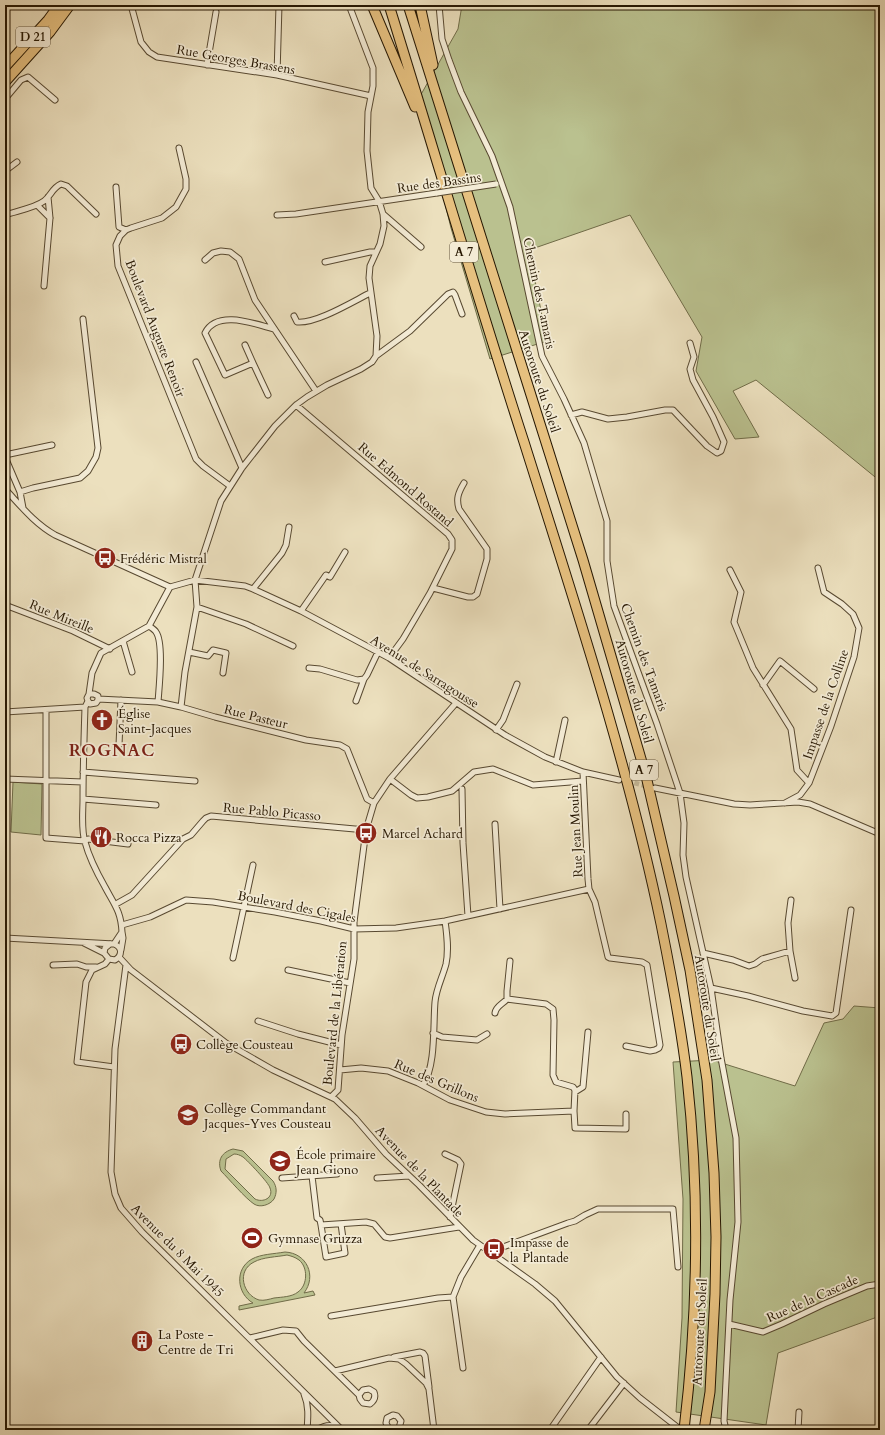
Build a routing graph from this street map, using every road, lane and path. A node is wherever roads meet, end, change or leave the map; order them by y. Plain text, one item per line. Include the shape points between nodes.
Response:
1 (60, 5) edge
2 (70, 5) edge
3 (130, 5) edge
4 (279, 5) edge
5 (349, 5) edge
6 (372, 5) edge
7 (389, 5) edge
8 (408, 5) edge
9 (420, 5) edge
10 (439, 5) edge
11 (216, 12) dead end
12 (208, 65) junction
13 (5, 67) edge
14 (276, 76) junction
15 (5, 82) edge
16 (371, 96) junction
17 (5, 99) edge
18 (55, 100) dead end
19 (5, 109) edge
20 (5, 119) edge
21 (453, 146) junction
22 (179, 148) dead end
23 (434, 150) junction
24 (17, 162) dead end
25 (5, 170) edge
26 (502, 183) junction
27 (116, 187) dead end
28 (48, 197) junction
29 (379, 201) junction
30 (37, 205) junction
31 (96, 214) dead end
32 (383, 214) junction
33 (5, 215) edge
34 (277, 215) dead end
35 (50, 218) junction
36 (126, 230) junction
37 (421, 247) dead end
38 (376, 252) junction
39 (205, 260) dead end
40 (325, 262) dead end
41 (44, 286) dead end
42 (370, 293) junction
43 (462, 314) dead end
44 (294, 316) dead end
45 (84, 319) dead end
46 (274, 329) junction
47 (690, 343) dead end
48 (245, 345) dead end
49 (376, 356) junction
50 (196, 362) dead end
51 (253, 363) junction
52 (316, 391) junction
53 (268, 395) dead end
54 (296, 405) junction
55 (571, 415) junction
56 (52, 445) dead end
57 (5, 456) edge
58 (242, 468) junction
59 (464, 484) dead end
60 (230, 486) junction
61 (5, 489) edge
62 (20, 492) junction
63 (23, 509) junction
64 (289, 527) dead end
65 (345, 552) dead end
66 (818, 568) dead end
67 (730, 570) dead end
68 (195, 580) junction
69 (170, 587) junction
70 (432, 588) junction
71 (253, 589) junction
72 (5, 605) edge
73 (197, 607) junction
74 (301, 612) junction
75 (149, 626) junction
76 (123, 642) junction
77 (293, 646) dead end
78 (110, 649) junction
79 (189, 652) junction
80 (378, 652) junction
81 (389, 658) junction
82 (309, 668) dead end
83 (132, 672) dead end
84 (223, 673) dead end
85 (364, 679) junction
86 (517, 684) dead end
87 (763, 685) junction
88 (814, 689) dead end
89 (90, 694) junction
90 (98, 699) junction
91 (121, 700) junction
92 (158, 702) junction
93 (356, 702) dead end
94 (456, 703) junction
95 (86, 704) junction
96 (181, 707) junction
97 (46, 710) junction
98 (5, 712) edge
99 (565, 720) dead end
100 (496, 730) junction
101 (119, 745) dead end
102 (556, 762) junction
103 (83, 772) junction
104 (583, 772) junction
105 (5, 779) edge
106 (390, 779) junction
107 (619, 780) dead end
108 (47, 781) junction
109 (196, 781) dead end
110 (583, 781) junction
111 (83, 782) junction
112 (809, 783) junction
113 (655, 788) tunnel mouth
114 (462, 789) dead end
115 (680, 793) junction
116 (83, 799) junction
117 (374, 803) junction
118 (784, 803) junction
119 (156, 805) dead end
120 (496, 824) dead end
121 (366, 830) junction
122 (880, 834) edge
123 (85, 841) junction
124 (128, 844) dead end
125 (253, 865) dead end
126 (589, 889) junction
127 (791, 900) dead end
128 (116, 904) junction
129 (243, 906) junction
130 (500, 909) junction
131 (851, 910) dead end
132 (468, 916) junction
133 (445, 921) junction
134 (122, 925) junction
135 (354, 929) junction
136 (122, 932) junction
137 (5, 938) edge
138 (81, 942) junction
139 (112, 944) junction
140 (121, 950) junction
141 (790, 951) junction
142 (104, 953) junction
143 (703, 953) junction
144 (119, 957) junction
145 (232, 958) dead end
146 (109, 959) junction
147 (510, 961) dead end
148 (53, 965) dead end
149 (126, 965) junction
150 (97, 967) junction
151 (288, 970) dead end
152 (795, 978) dead end
153 (350, 983) junction
154 (711, 988) junction
155 (508, 998) junction
156 (495, 1013) dead end
157 (258, 1021) dead end
158 (588, 1032) dead end
159 (433, 1033) junction
160 (487, 1034) dead end
161 (341, 1045) junction
162 (626, 1046) dead end
163 (114, 1067) junction
164 (340, 1070) junction
165 (423, 1086) junction
166 (575, 1092) junction
167 (331, 1097) junction
168 (574, 1111) junction
169 (626, 1114) dead end
170 (445, 1154) dead end
171 (337, 1174) dead end
172 (312, 1176) junction
173 (409, 1176) junction
174 (282, 1178) dead end
175 (377, 1178) dead end
176 (450, 1217) junction
177 (341, 1224) junction
178 (321, 1225) junction
179 (459, 1227) junction
180 (480, 1245) junction
181 (497, 1257) junction
182 (678, 1267) dead end
183 (880, 1284) edge
184 (453, 1297) junction
185 (331, 1316) dead end
186 (729, 1324) junction
187 (250, 1338) junction
188 (601, 1357) junction
189 (389, 1358) junction
190 (463, 1368) dead end
191 (335, 1371) junction
192 (624, 1383) junction
193 (429, 1389) junction
194 (302, 1391) junction
195 (360, 1395) dead end
196 (799, 1412) dead end
197 (341, 1429) edge
198 (307, 1430) edge
199 (317, 1430) edge
200 (434, 1430) edge
201 (550, 1430) edge
202 (588, 1430) edge
203 (681, 1430) edge
204 (684, 1430) edge
205 (704, 1430) edge
206 (726, 1430) edge
207 (798, 1430) edge

1 - 13 highway, D 21
2 - 15 highway via 50,32
3 - 12 street, Rue Georges Brassens via 141,42 149,52 157,57
4 - 14 street
5 - 16 street via 372,68
6 - 23 highway
7 - 23 highway, Autoroute du Soleil / A 7
8 - 21 highway, Autoroute du Soleil / A 7
9 - 21 highway
10 - 26 street, Chemin des Tamaris via 442,39 449,60
11 - 12 street
12 - 14 street, Rue Georges Brassens
14 - 16 street, Rue Georges Brassens
16 - 29 street via 367,151 371,188
17 - 18 street via 21,80 28,77
19 - 20 street
21 - 205 highway, Autoroute du Soleil / A 7 via 583,560 646,776 690,970 707,1080 716,1237 710,1392
22 - 36 street via 186,189 176,207 162,218
23 - 204 highway, Autoroute du Soleil / A 7 via 483,315 570,587 629,787 672,975 687,1076 696,1230 695,1293
24 - 25 street
26 - 29 street, Rue des Bassins, bridge
26 - 55 street, Chemin des Tamaris via 510,207 542,356
27 - 36 street via 119,227
28 - 30 street
28 - 31 street via 56,186 64,184
28 - 35 street
29 - 32 street
29 - 34 street, Rue des Bassins
30 - 33 street
30 - 35 street
32 - 37 street
32 - 38 street via 384,226
35 - 41 street
36 - 60 street, Boulevard Auguste Renoir via 116,245 118,266 188,441 196,459
38 - 40 street
38 - 42 street via 370,266
39 - 46 street via 221,251 230,252 240,259 255,300
42 - 44 street via 305,323 297,322
42 - 49 street via 377,336
43 - 49 street via 453,292 448,294 410,331
45 - 62 street via 98,448 96,457 88,471 80,478
46 - 51 street via 235,319 227,319 207,328 205,333 225,375
46 - 52 street
47 - 55 street via 694,356 690,369 693,380 724,442 721,451 716,453 673,410 608,419 582,412
48 - 51 street
49 - 52 street via 361,369
50 - 58 street
51 - 53 street
52 - 54 street
54 - 58 street via 275,426
54 - 70 street, Rue Edmond Rostand via 448,534 452,540 452,549
55 - 115 street, Chemin des Tamaris via 584,443 607,522 607,561 614,606
56 - 57 street
57 - 62 street
58 - 60 street
59 - 70 street via 458,493 459,509 487,549 488,555 477,594 468,597
60 - 68 street via 221,501
61 - 63 street
62 - 63 street
63 - 69 street via 33,520 55,535
64 - 71 street via 282,552
65 - 74 street via 330,577 326,575
66 - 112 street, Impasse de la Colline via 824,592 853,614 859,628 854,657
67 - 87 street via 741,592 734,622
68 - 69 street
68 - 71 street, Avenue de Sarragousse
68 - 73 street
69 - 75 street
70 - 81 street, Rue Edmond Rostand
71 - 74 street, Avenue de Sarragousse
72 - 78 street, Rue Mireille via 73,631
73 - 77 street via 246,624
73 - 79 street
74 - 80 street, Avenue de Sarragousse
75 - 76 street
75 - 92 street via 160,640
76 - 78 street
76 - 83 street
78 - 89 street via 102,653 95,664
79 - 84 street via 208,656 213,650 226,653
79 - 96 street
80 - 81 street, Avenue de Sarragousse
80 - 85 street
81 - 94 street, Avenue de Sarragousse
82 - 85 street via 320,668 357,680
85 - 93 street
86 - 100 street via 503,720
87 - 88 street via 780,661
87 - 112 street via 791,729 797,770
89 - 90 street via 96,694
89 - 95 street
90 - 91 street, Rue Pasteur
90 - 95 street via 94,704
91 - 92 street, Rue Pasteur
91 - 101 street
92 - 96 street, Rue Pasteur
94 - 100 street, Avenue de Sarragousse
94 - 106 street, Boulevard de la Libération
95 - 97 street
95 - 103 street
96 - 117 street, Rue Pasteur via 306,740 344,747 351,755 367,799
97 - 98 street
97 - 108 street
99 - 102 street
100 - 102 street, Avenue de Sarragousse
102 - 104 street, Avenue de Sarragousse
103 - 109 street
103 - 111 street
104 - 107 street, Avenue de Sarragousse
104 - 110 street, Rue Jean Moulin
105 - 108 street
106 - 110 street via 418,798 446,793 474,772 487,769 533,785
106 - 117 street, Boulevard de la Libération
108 - 111 street
108 - 123 street via 46,838
110 - 126 street, Rue Jean Moulin
111 - 116 street
112 - 118 street, Impasse de la Colline via 800,795
113 - 115 street
114 - 132 street
115 - 118 street via 734,804
115 - 143 street, Chemin des Tamaris via 684,823 685,870
116 - 119 street
116 - 123 street
117 - 121 street, Boulevard de la Libération
118 - 122 street via 810,804
120 - 130 street
121 - 128 street, Rue Pablo Picasso via 211,816 191,835 183,838 132,895
121 - 135 street, Boulevard de la Libération
123 - 124 street
123 - 128 street via 104,887
125 - 129 street
126 - 130 street, Boulevard des Cigales
126 - 162 street, Rue Jean Moulin via 595,902 608,957 646,964 660,1045 659,1048 650,1051
127 - 141 street via 788,923
128 - 134 street
129 - 134 street, Boulevard des Cigales via 186,900 150,917
129 - 135 street, Boulevard des Cigales
129 - 145 street
130 - 132 street, Boulevard des Cigales
131 - 154 street via 836,1013 832,1016
132 - 133 street, Boulevard des Cigales
133 - 135 street, Boulevard des Cigales via 396,928
133 - 159 street via 446,963 435,1000
134 - 136 street
135 - 153 street, Boulevard de la Libération via 354,959
136 - 139 street
136 - 140 street
137 - 138 street
138 - 139 street
138 - 142 street
139 - 140 street
139 - 142 street via 105,948
140 - 144 street
141 - 143 street via 762,958 749,966
141 - 152 street
142 - 146 street
143 - 154 street, Chemin des Tamaris
144 - 146 street via 115,960
144 - 149 street, Avenue de la Plantade
146 - 150 street
147 - 155 street
148 - 150 street via 77,964
149 - 163 street, Avenue du 8 Mai 1945
149 - 167 street, Avenue de la Plantade via 226,1043 276,1071
150 - 163 street via 90,972 86,982 77,1062
151 - 153 street
153 - 161 street, Boulevard de la Libération
154 - 186 street, Chemin des Tamaris via 720,1058 736,1138 738,1222
155 - 156 street
155 - 166 street via 546,1004 553,1009 553,1076 556,1082 573,1087
157 - 161 street
158 - 166 street via 583,1087
159 - 160 street via 477,1040
159 - 165 street via 427,1078
161 - 164 street, Boulevard de la Libération
163 - 187 street, Avenue du 8 Mai 1945 via 111,1172 115,1194 121,1208
164 - 165 street, Rue des Grillons via 388,1070
164 - 167 street, Boulevard de la Libération via 338,1090
165 - 168 street, Rue des Grillons via 450,1100 486,1112 505,1114
166 - 168 street
167 - 173 street, Avenue de la Plantade via 355,1118
168 - 169 street via 576,1128 626,1129
170 - 176 street via 461,1164
171 - 172 street
172 - 174 street
172 - 178 street via 317,1218
173 - 175 street
173 - 176 street, Avenue de la Plantade
176 - 179 street, Avenue de la Plantade
177 - 178 street
177 - 178 street via 345,1253 326,1257
177 - 179 street via 374,1224 385,1237 390,1238
179 - 180 street, Avenue de la Plantade
180 - 181 street, Avenue de la Plantade
180 - 184 street via 461,1277
181 - 182 street via 503,1247 575,1221 598,1209 673,1209
181 - 188 street, Avenue de la Plantade via 555,1302
183 - 186 street, Rue de la Cascade via 867,1286 763,1332
184 - 185 street
184 - 190 street
186 - 206 street, Chemin des Tamaris via 724,1421
187 - 191 street via 283,1330 296,1331
187 - 194 street, Avenue du 8 Mai 1945
188 - 192 street, Avenue de la Plantade
188 - 201 street
189 - 191 street
189 - 193 street via 399,1359 406,1364
189 - 193 street via 423,1353
191 - 195 street
192 - 202 street
192 - 203 street, Avenue de la Plantade
193 - 200 street
194 - 197 street, Avenue du 8 Mai 1945
194 - 198 street via 308,1407
196 - 207 street
197 - 199 street via 332,1425

